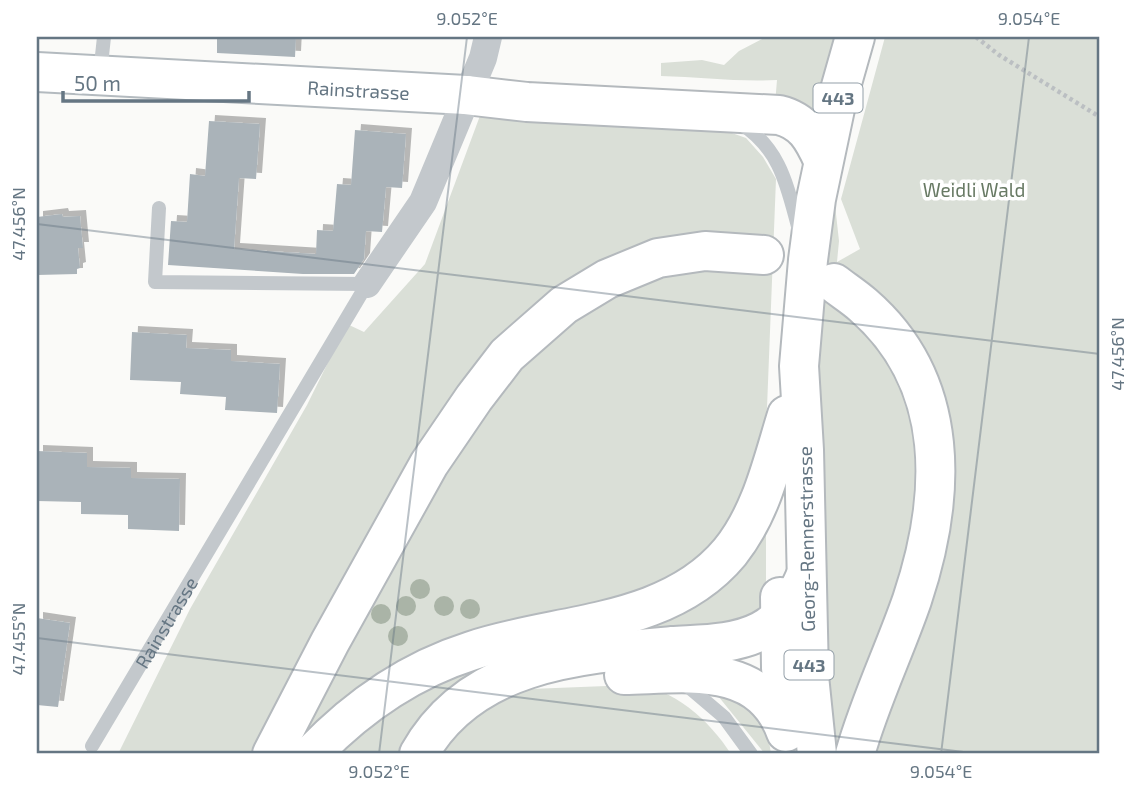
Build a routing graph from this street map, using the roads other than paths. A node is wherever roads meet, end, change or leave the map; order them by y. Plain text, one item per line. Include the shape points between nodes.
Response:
1 (104, 37) edge
2 (488, 37) edge
3 (855, 37) edge
4 (37, 72) edge
5 (100, 75) junction
6 (466, 94) junction
7 (716, 112) junction
8 (823, 160) junction
9 (159, 208) dead end
10 (764, 255) dead end
11 (821, 272) junction
12 (368, 284) junction
13 (799, 366) junction
14 (787, 415) junction
15 (806, 575) junction
16 (780, 618) junction
17 (537, 668) junction
18 (668, 672) junction
19 (92, 746) dead end
20 (800, 751) edge
21 (272, 754) edge
22 (312, 754) edge
23 (419, 754) edge
24 (751, 754) edge
25 (855, 754) edge

1 - 5 lane
2 - 6 street
3 - 8 main road, Georg-Rennerstrasse / 443
4 - 5 main road, Rainstrasse
5 - 6 main road, Rainstrasse
6 - 7 main road via 527,102
6 - 12 street, Rainstrasse via 423,202
7 - 8 main road via 779,115 798,121
7 - 11 lane via 759,136 777,159
8 - 11 main road, Georg-Rennerstrasse / 443
9 - 12 lane via 155,282
10 - 21 main road via 705,251 658,258 607,279 564,305 507,355 429,464
11 - 13 main road, Georg-Rennerstrasse / 443
11 - 25 main road via 872,314 909,362 927,404 936,457 925,558
12 - 19 lane, Rainstrasse
13 - 14 main road, Georg-Rennerstrasse / 443
13 - 15 main road, Georg-Rennerstrasse / 443
14 - 16 main road, Georg-Rennerstrasse / 443 via 786,481 779,516
14 - 22 main road via 759,504 741,537 717,566 685,590 640,610 501,642 428,667 360,709
15 - 16 main road
15 - 20 main road, Georg-Rennerstrasse / 443 via 809,676
16 - 17 main road via 763,630 732,640 566,658
16 - 20 main road, Georg-Rennerstrasse / 443 via 781,668
17 - 18 main road via 569,676
17 - 23 main road via 502,677 474,693 440,725
18 - 20 main road via 744,682 770,701
18 - 24 lane via 724,717

